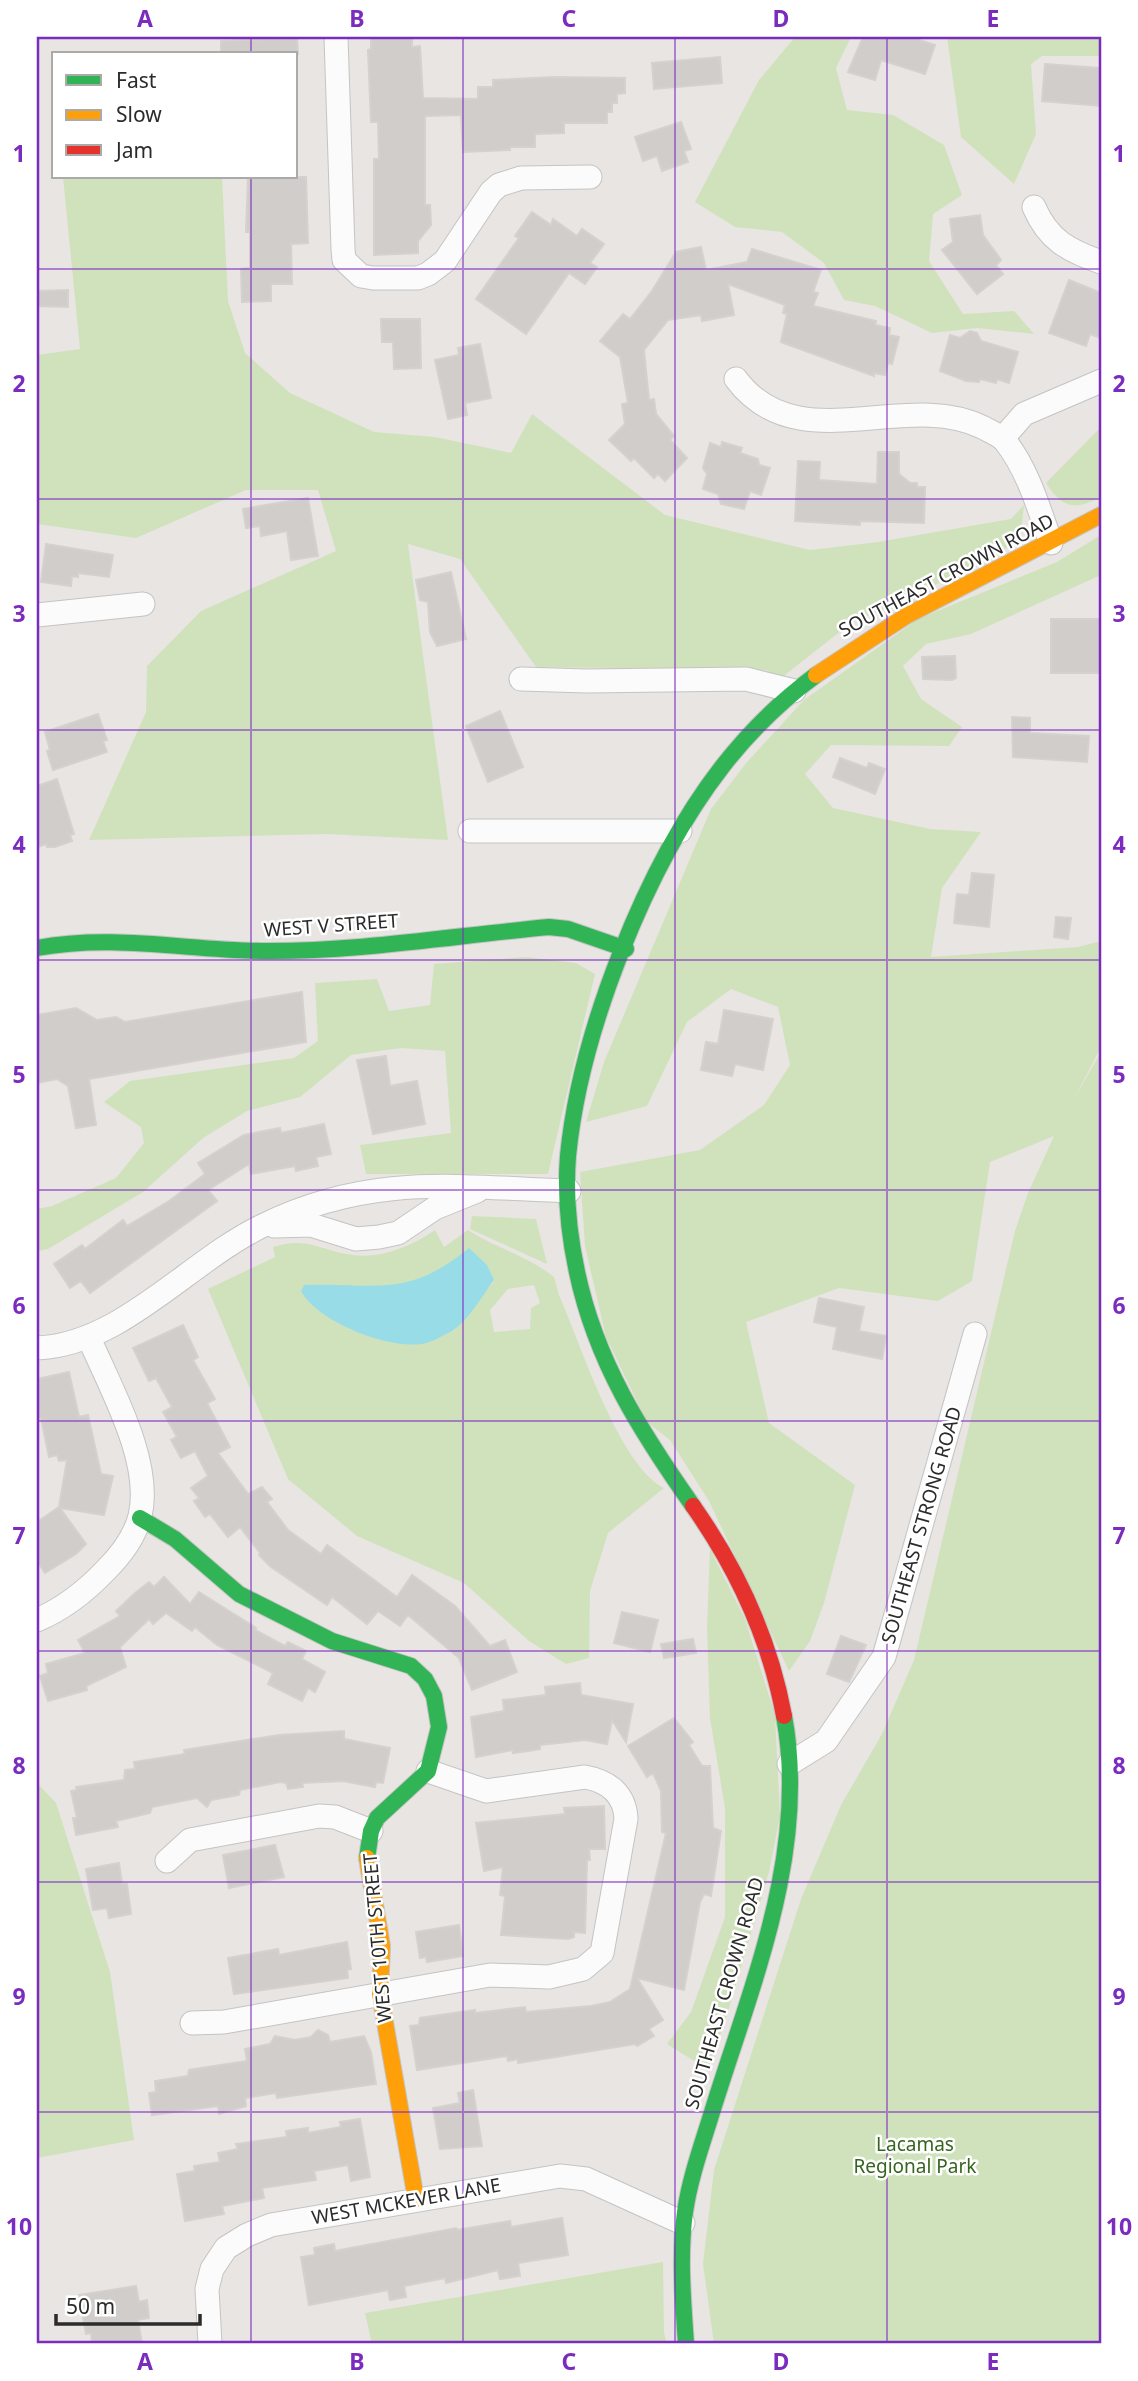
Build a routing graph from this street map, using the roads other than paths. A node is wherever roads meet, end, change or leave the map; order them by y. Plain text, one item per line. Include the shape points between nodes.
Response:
1 (336, 37) edge
2 (590, 177) dead end
3 (1034, 207) dead end
4 (1101, 262) edge
5 (736, 379) dead end
6 (1101, 380) edge
7 (1003, 438) junction
8 (1101, 515) edge
9 (1051, 543) junction
10 (143, 604) dead end
11 (37, 615) edge
12 (521, 678) dead end
13 (794, 691) junction
14 (470, 831) dead end
15 (680, 831) junction
16 (37, 948) edge
17 (626, 949) junction
18 (485, 1188) junction
19 (569, 1191) junction
20 (260, 1227) junction
21 (975, 1334) dead end
22 (89, 1338) junction
23 (37, 1348) edge
24 (140, 1518) junction
25 (37, 1620) edge
26 (789, 1764) junction
27 (428, 1770) junction
28 (371, 1831) junction
29 (167, 1861) dead end
30 (380, 1994) junction
31 (192, 2023) dead end
32 (416, 2199) junction
33 (683, 2223) junction
34 (210, 2344) edge
35 (686, 2344) edge

1 - 2 street via 342,248 344,260 362,276 418,278 437,269 491,192 510,180
3 - 4 street via 1042,227 1060,245
5 - 7 street via 749,397 796,419 953,417
6 - 7 street via 1024,414
7 - 9 street via 1035,498
8 - 9 street, SOUTHEAST CROWN ROAD
9 - 13 street, SOUTHEAST CROWN ROAD via 892,624 837,657
10 - 11 street
12 - 13 street via 746,679
13 - 15 street, SOUTHEAST CROWN ROAD via 716,775
14 - 15 street
15 - 17 street, SOUTHEAST CROWN ROAD
16 - 17 street, WEST V STREET via 117,939 227,949 333,949 548,927 568,929
17 - 19 street, SOUTHEAST CROWN ROAD via 582,1074 572,1122
18 - 19 street
18 - 20 street via 422,1185 361,1191 309,1205
18 - 20 street via 435,1208 398,1233 379,1237 356,1239 311,1225
19 - 26 street, SOUTHEAST CROWN ROAD via 573,1246 610,1375 637,1426 742,1588 778,1684
20 - 22 street
21 - 26 street, SOUTHEAST STRONG ROAD via 884,1657 826,1741
22 - 23 street
22 - 24 street via 134,1447 141,1481
24 - 25 street via 125,1546 97,1580
24 - 27 street via 175,1539 239,1594 332,1641 401,1661 419,1673 439,1713 437,1743
26 - 33 street, SOUTHEAST CROWN ROAD via 786,1842 778,1891
27 - 28 street, WEST 10TH STREET via 389,1804
27 - 30 street via 486,1791 585,1777 613,1789 625,1807 626,1819 606,1941 602,1953 583,1969 549,1977 490,1975
28 - 29 street via 349,1821 319,1816 190,1840
28 - 30 street, WEST 10TH STREET via 367,1856 382,1946
30 - 31 street via 224,2022
30 - 32 street, WEST 10TH STREET
32 - 33 street, WEST MCKEVER LANE via 560,2175 586,2179
32 - 34 street, WEST MCKEVER LANE via 271,2225 226,2248 212,2269 207,2288
33 - 35 street, SOUTHEAST CROWN ROAD via 680,2259

